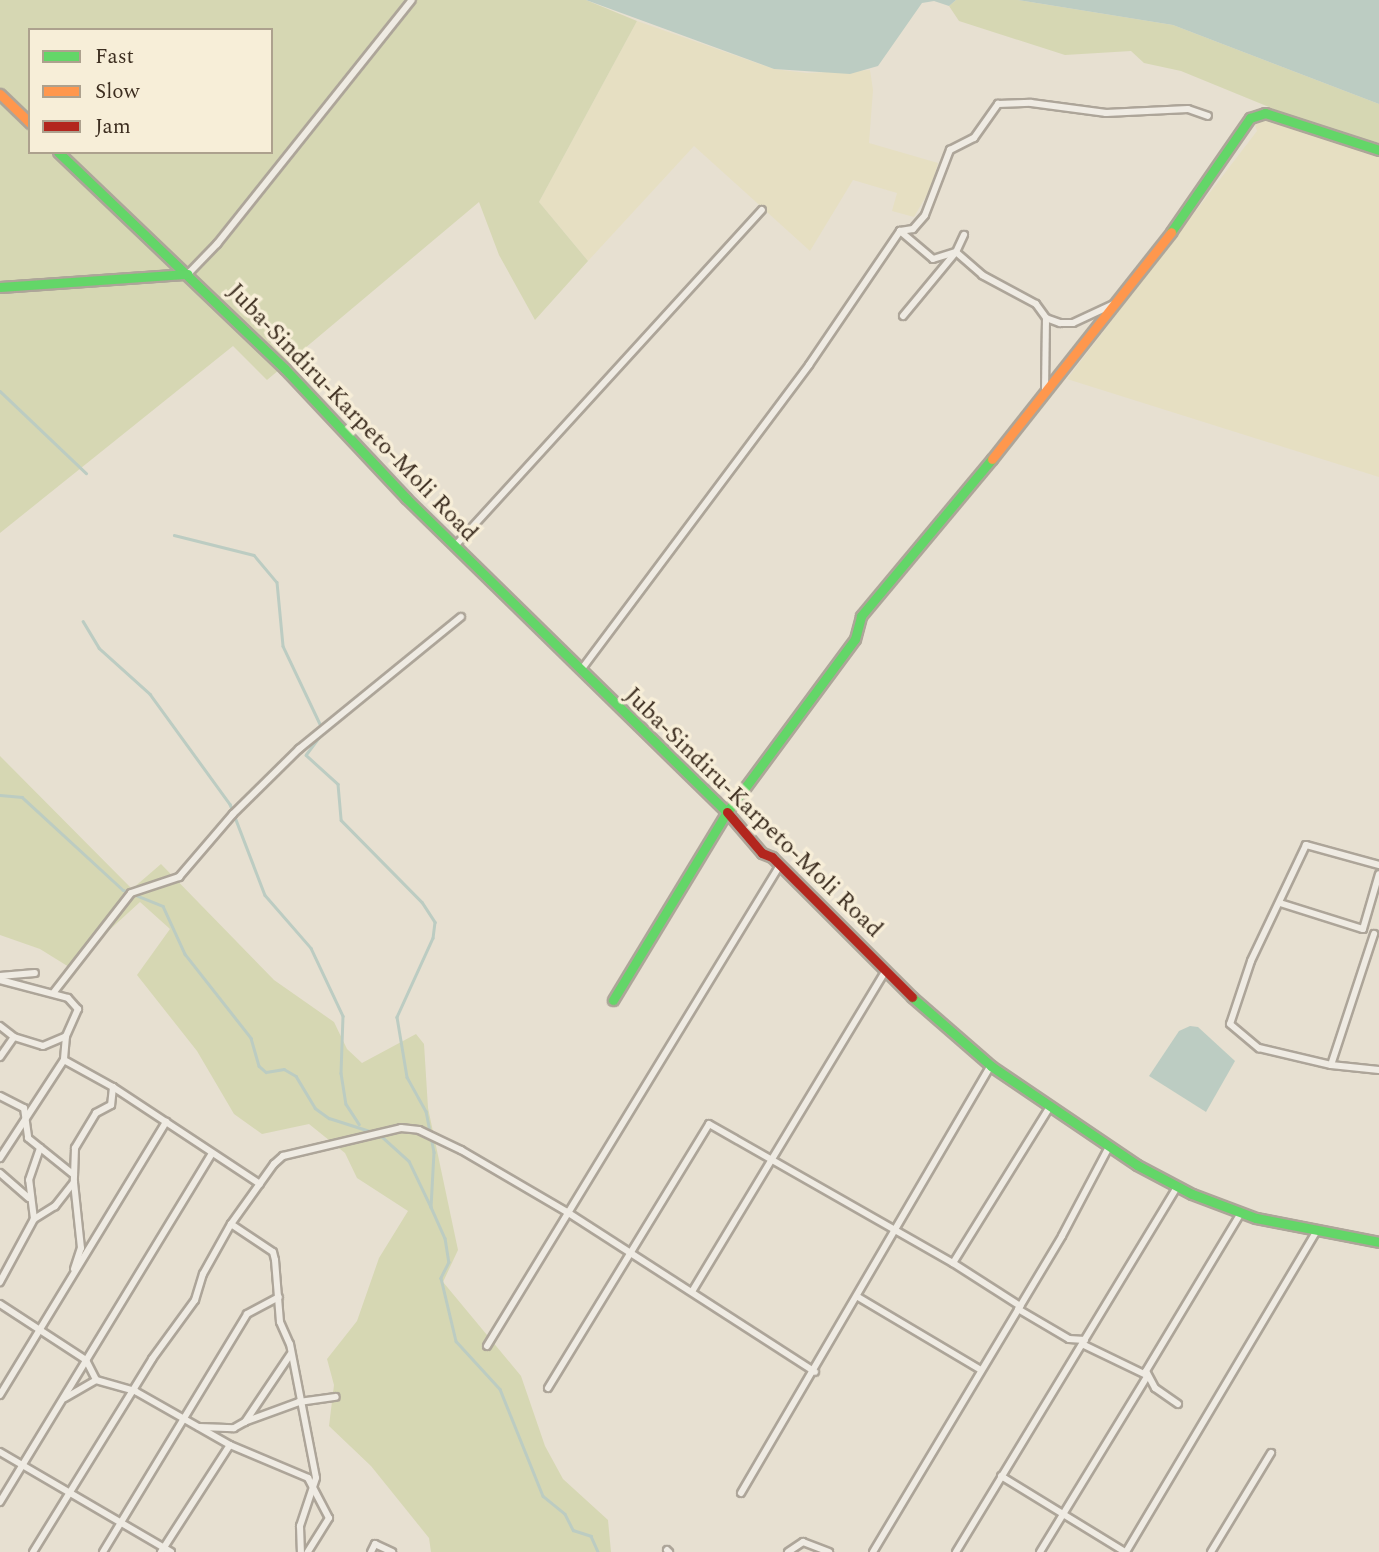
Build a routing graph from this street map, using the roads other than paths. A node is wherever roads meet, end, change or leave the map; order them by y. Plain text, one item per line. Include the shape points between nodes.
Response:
1 (412, 0) edge
2 (0, 94) edge
3 (1208, 116) dead end
4 (28, 121) edge
5 (1379, 150) edge
6 (60, 154) edge
7 (762, 210) dead end
8 (900, 232) junction
9 (964, 234) dead end
10 (956, 252) junction
11 (188, 274) junction
12 (0, 286) edge
13 (1114, 304) junction
14 (903, 316) dead end
15 (1046, 318) junction
16 (1045, 390) junction
17 (455, 546) junction
18 (461, 617) dead end
19 (580, 671) junction
20 (727, 812) junction
21 (780, 864) junction
22 (1379, 865) edge
23 (1379, 874) edge
24 (1280, 902) junction
25 (1363, 929) junction
26 (1376, 935) edge
27 (886, 970) junction
28 (35, 972) dead end
29 (0, 978) edge
30 (54, 992) junction
31 (613, 1000) dead end
32 (0, 1026) edge
33 (66, 1036) junction
34 (14, 1037) junction
35 (0, 1057) edge
36 (64, 1060) junction
37 (1331, 1065) junction
38 (991, 1066) junction
39 (1379, 1070) edge
40 (113, 1087) junction
41 (0, 1096) edge
42 (1049, 1108) junction
43 (25, 1116) junction
44 (166, 1122) junction
45 (40, 1147) junction
46 (1109, 1147) junction
47 (212, 1153) junction
48 (0, 1158) edge
49 (770, 1160) junction
50 (0, 1173) edge
51 (74, 1178) junction
52 (260, 1184) junction
53 (1177, 1187) junction
54 (29, 1198) junction
55 (567, 1212) junction
56 (1241, 1213) junction
57 (34, 1219) junction
58 (231, 1224) junction
59 (1317, 1230) junction
60 (896, 1231) junction
61 (1379, 1242) edge
62 (630, 1251) junction
63 (953, 1264) junction
64 (0, 1282) edge
65 (693, 1290) junction
66 (279, 1297) junction
67 (858, 1297) junction
68 (0, 1304) edge
69 (1019, 1308) junction
70 (39, 1331) junction
71 (1083, 1342) junction
72 (487, 1346) dead end
73 (290, 1353) junction
74 (23, 1355) dead end
75 (86, 1360) junction
76 (981, 1370) junction
77 (815, 1372) junction
78 (1146, 1376) junction
79 (96, 1380) junction
80 (548, 1388) dead end
81 (135, 1391) junction
82 (0, 1395) edge
83 (335, 1397) dead end
84 (61, 1401) junction
85 (299, 1402) junction
86 (1178, 1404) dead end
87 (180, 1418) junction
88 (245, 1422) junction
89 (193, 1426) junction
90 (230, 1445) junction
91 (0, 1452) edge
92 (1271, 1453) dead end
93 (21, 1467) junction
94 (1001, 1476) junction
95 (316, 1489) junction
96 (70, 1493) junction
97 (741, 1493) dead end
98 (0, 1502) edge
99 (1064, 1513) junction
100 (119, 1524) junction
101 (164, 1545) junction
102 (33, 1552) edge
103 (103, 1552) edge
104 (160, 1552) edge
105 (171, 1552) edge
106 (301, 1552) edge
107 (308, 1552) edge
108 (371, 1552) edge
109 (392, 1552) edge
110 (788, 1552) edge
111 (830, 1552) edge
112 (873, 1552) edge
113 (956, 1552) edge
114 (1040, 1552) edge
115 (1126, 1552) edge
116 (1211, 1552) edge

1 - 11 street
2 - 4 main road
3 - 8 street via 1188,108 1106,113 1035,103 998,104 974,138 950,150 925,215 913,229
5 - 13 main road via 1272,115 1254,115
6 - 11 main road, Juba-Sindiru-Karpeto-Moli Road
7 - 17 street
8 - 10 street via 933,259
8 - 19 street via 809,365
9 - 10 street
10 - 14 street
10 - 15 street via 1002,288 1036,304
11 - 12 main road
11 - 17 main road, Juba-Sindiru-Karpeto-Moli Road
13 - 15 street via 1073,323
13 - 16 main road
15 - 16 street
16 - 20 main road via 1035,408 861,616 855,639
17 - 19 main road, Juba-Sindiru-Karpeto-Moli Road
18 - 30 street via 299,749 233,814 179,877 131,893
19 - 20 main road, Juba-Sindiru-Karpeto-Moli Road
20 - 21 main road, Juba-Sindiru-Karpeto-Moli Road via 762,853
20 - 31 main road
21 - 27 main road, Juba-Sindiru-Karpeto-Moli Road
21 - 55 street
22 - 24 street via 1306,845
23 - 25 street
24 - 25 street
24 - 37 street via 1251,961 1230,1024 1259,1048
25 - 26 street
26 - 37 street
27 - 38 main road, Juba-Sindiru-Karpeto-Moli Road
27 - 49 street
28 - 29 street
29 - 30 street
30 - 33 street via 78,1009
32 - 34 street
33 - 34 street via 43,1045
33 - 36 street
34 - 35 street
36 - 40 street
36 - 43 street
37 - 39 street
38 - 42 main road, Juba-Sindiru-Karpeto-Moli Road
38 - 60 street
40 - 44 street
40 - 51 street via 111,1105 96,1113 75,1148
41 - 43 street via 24,1108
42 - 46 main road, Juba-Sindiru-Karpeto-Moli Road
42 - 63 street
43 - 45 street via 28,1138
43 - 48 street
44 - 47 street
44 - 70 street
45 - 51 street
45 - 54 street via 29,1180
46 - 53 main road, Juba-Sindiru-Karpeto-Moli Road
46 - 69 street
47 - 52 street
47 - 75 street
49 - 60 street
49 - 62 street via 709,1124
49 - 65 street
50 - 54 street
51 - 57 street via 55,1206
51 - 70 street via 80,1248 71,1277
52 - 55 street via 283,1156 401,1128 419,1130 461,1150
52 - 58 street
53 - 56 main road, Juba-Sindiru-Karpeto-Moli Road
53 - 71 street
54 - 57 street
55 - 62 street
55 - 72 street
56 - 59 main road, Juba-Sindiru-Karpeto-Moli Road
56 - 78 street
57 - 64 street
58 - 66 street via 274,1252
58 - 81 street via 203,1274 195,1300
59 - 61 main road, Juba-Sindiru-Karpeto-Moli Road
59 - 115 street
60 - 63 street
60 - 67 street
62 - 65 street
62 - 80 street
63 - 69 street
65 - 77 street
66 - 73 street via 280,1322
66 - 87 street via 247,1314
67 - 76 street
67 - 77 street
68 - 70 street
69 - 71 street via 1069,1339
69 - 76 street
70 - 74 street
70 - 75 street
70 - 82 street
71 - 78 street
71 - 94 street
73 - 85 street
73 - 88 street
75 - 79 street
75 - 84 street
76 - 112 street
77 - 97 street
78 - 86 street
78 - 99 street
79 - 81 street
79 - 84 street
81 - 87 street
81 - 96 street
83 - 85 street
84 - 93 street
85 - 88 street
85 - 95 street via 310,1438
87 - 89 street
87 - 100 street
88 - 89 street via 234,1428
89 - 90 street
90 - 95 street via 308,1478
90 - 101 street
91 - 93 street
92 - 116 street
93 - 96 street
93 - 98 street
94 - 99 street
94 - 113 street
95 - 106 street via 300,1526
95 - 107 street via 329,1518
96 - 100 street
96 - 102 street
99 - 114 street
99 - 115 street
100 - 101 street
100 - 103 street
101 - 104 street
101 - 105 street
108 - 109 street via 375,1544
110 - 111 street via 803,1542

